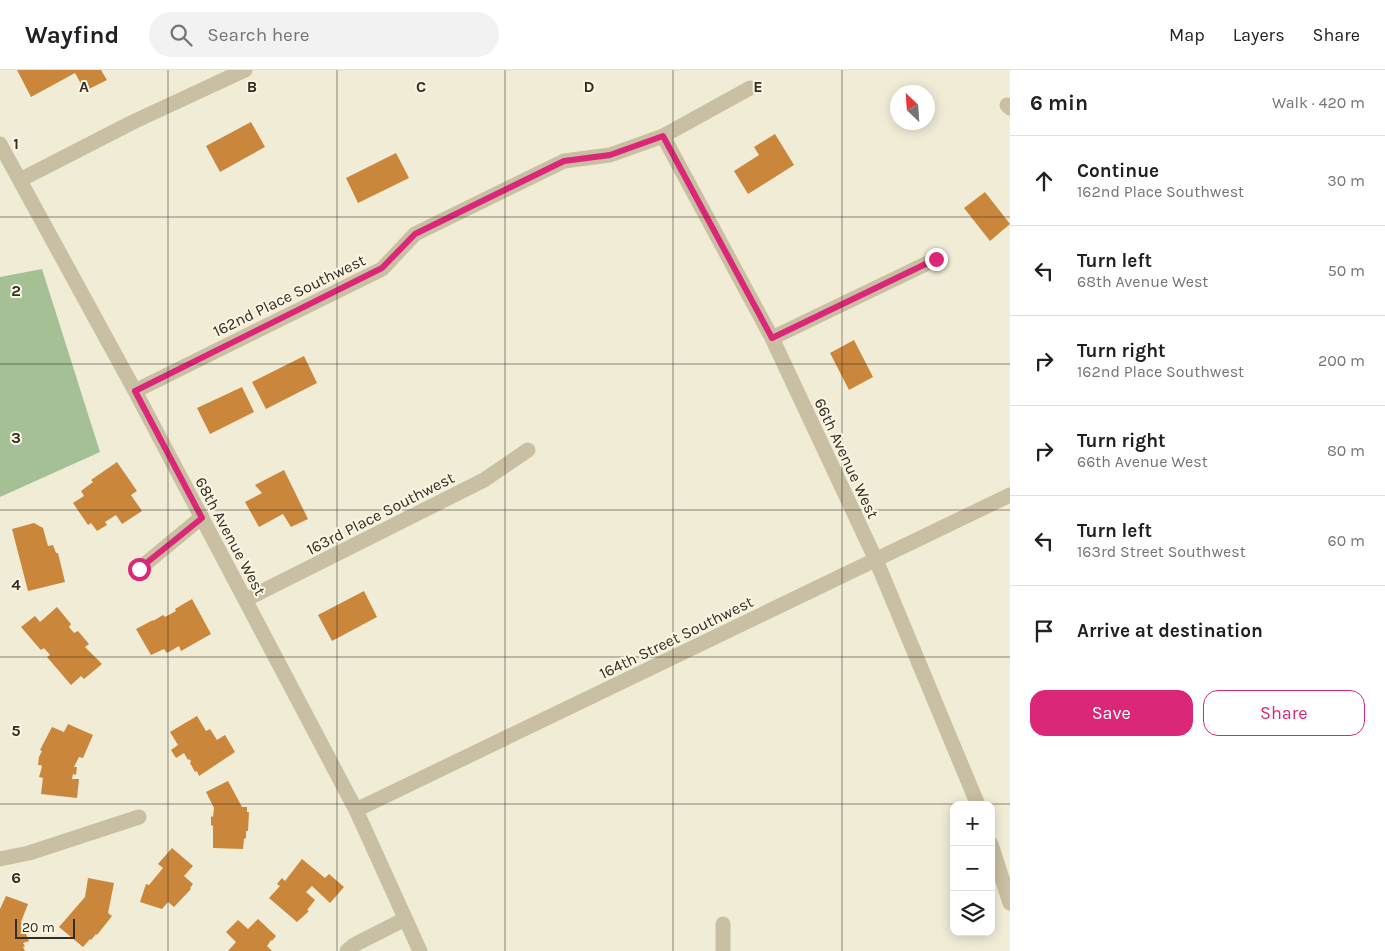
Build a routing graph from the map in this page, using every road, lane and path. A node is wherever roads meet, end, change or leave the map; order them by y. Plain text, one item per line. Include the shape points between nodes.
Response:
1 (245, 70) edge
2 (750, 88) dead end
3 (663, 136) junction
4 (0, 144) edge
5 (20, 180) junction
6 (936, 259) dead end
7 (772, 338) junction
8 (135, 391) junction
9 (528, 450) dead end
10 (1010, 495) edge
11 (202, 518) junction
12 (876, 560) junction
13 (139, 569) dead end
14 (245, 600) junction
15 (976, 801) edge
16 (356, 810) junction
17 (139, 817) dead end
18 (992, 846) edge
19 (0, 859) edge
20 (1010, 903) edge
21 (405, 919) junction
22 (723, 924) dead end
23 (347, 951) edge
24 (420, 951) edge
25 (722, 951) edge

1 - 5 street
2 - 3 street, 162nd Place Southwest
3 - 7 street, 66th Avenue West
3 - 8 street, 162nd Place Southwest via 610,155 564,161 415,234 382,268
4 - 5 street, 68th Avenue West
5 - 8 street, 68th Avenue West
6 - 7 street
7 - 12 street, 66th Avenue West
8 - 11 street, 68th Avenue West
9 - 14 street, 163rd Place Southwest via 484,480
10 - 12 street, 164th Street Southwest
11 - 13 street
11 - 14 street, 68th Avenue West
12 - 15 street, 66th Avenue West
12 - 16 street, 164th Street Southwest
14 - 16 street, 68th Avenue West
16 - 21 street, 68th Avenue West
17 - 19 street via 29,853
18 - 20 street
21 - 23 street
21 - 24 street, 68th Avenue West
22 - 25 street

